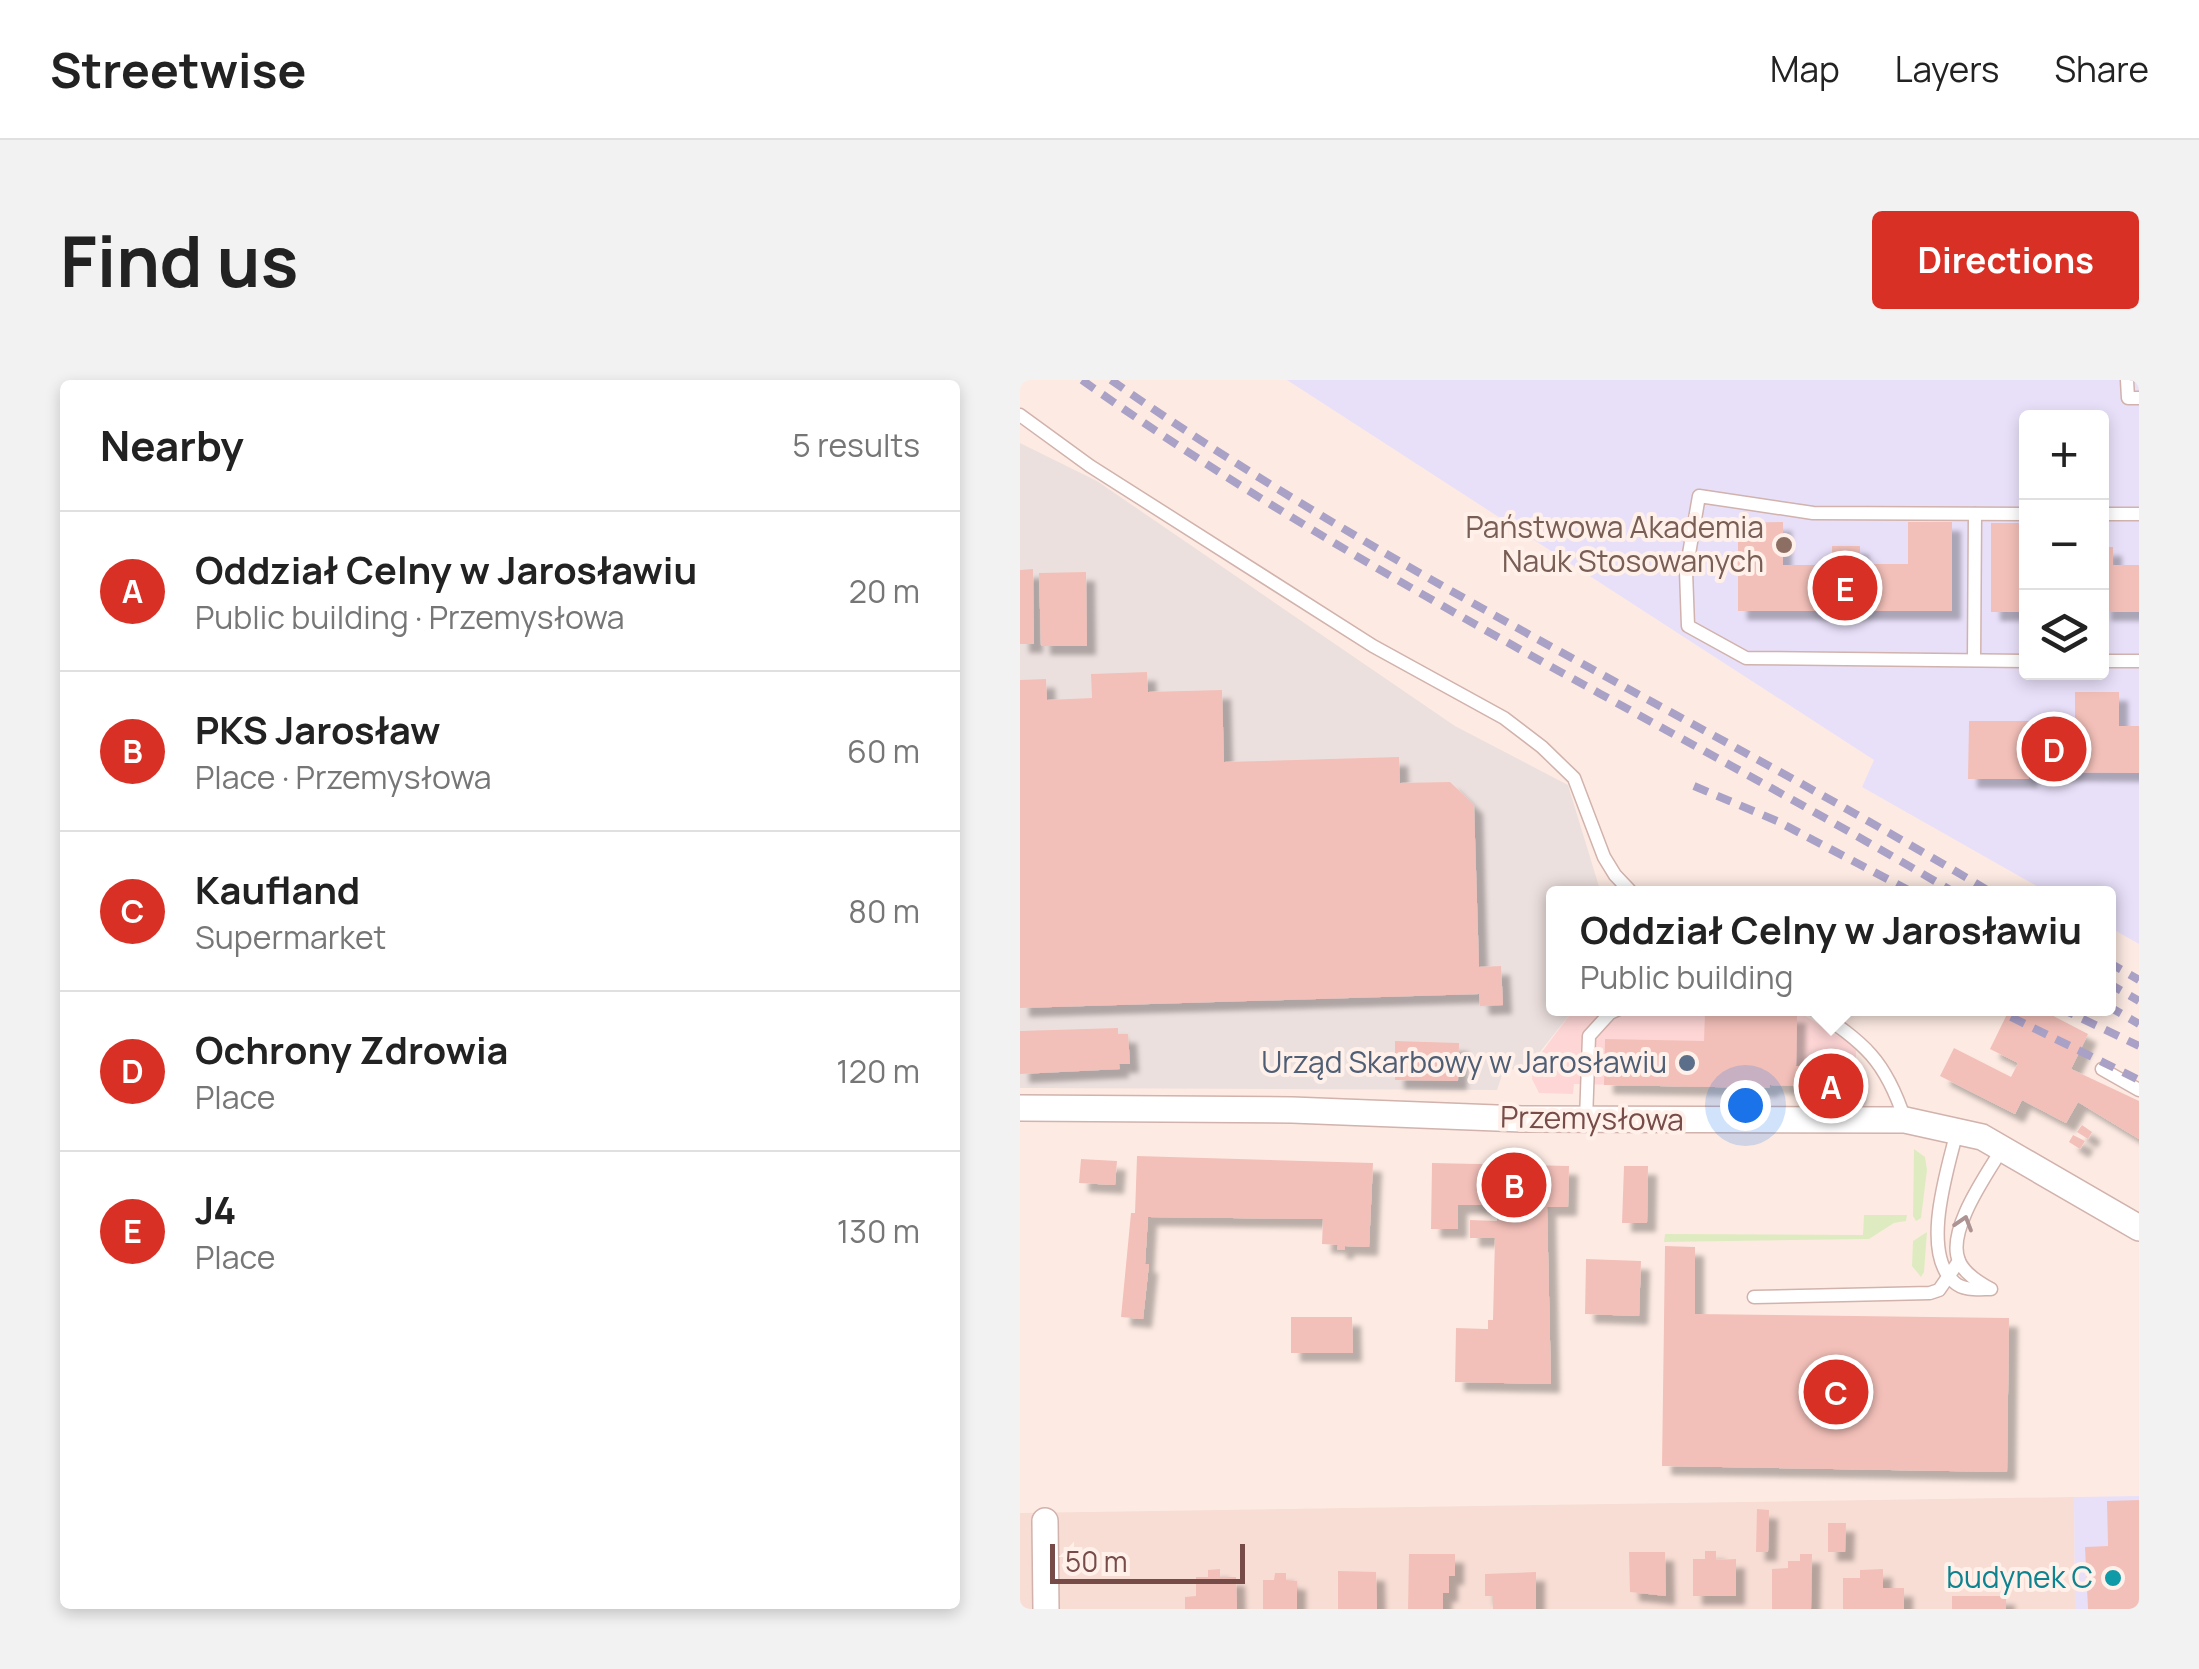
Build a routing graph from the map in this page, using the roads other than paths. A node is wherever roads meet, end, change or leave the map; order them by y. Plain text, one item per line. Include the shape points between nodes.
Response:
1 (2127, 380) edge
2 (2139, 398) edge
3 (1020, 416) edge
4 (1975, 514) junction
5 (2019, 514) edge
6 (2109, 514) edge
7 (2139, 514) edge
8 (1974, 660) junction
9 (2019, 660) edge
10 (2109, 661) edge
11 (2139, 662) edge
12 (1625, 886) edge
13 (1607, 1016) edge
14 (1823, 1016) edge
15 (2102, 1069) dead end
16 (2139, 1090) edge
17 (1020, 1108) edge
18 (1586, 1120) junction
19 (1905, 1120) junction
20 (1957, 1132) junction
21 (2002, 1149) junction
22 (2139, 1228) edge
23 (1959, 1261) junction
24 (1950, 1277) junction
25 (1754, 1297) dead end
26 (1044, 1521) dead end
27 (1046, 1609) edge

1 - 2 lane via 2128,398
3 - 12 lane via 1542,747 1574,778 1604,857
4 - 5 lane
4 - 8 lane
4 - 8 lane via 1813,513 1699,496 1686,571 1688,626 1746,658
6 - 7 lane
8 - 9 lane
10 - 11 lane
13 - 18 lane via 1589,1036
14 - 19 lane via 1883,1066
15 - 16 lane
17 - 18 street, Przemysłowa
18 - 19 street, Przemysłowa
19 - 20 street, Przemysłowa
20 - 21 street, Przemysłowa
20 - 24 lane via 1940,1200 1938,1254
21 - 22 street, Przemysłowa
23 -> 21 lane via 1964,1216
23 - 24 lane
23 - 24 lane via 1991,1290 1968,1288
24 - 25 lane via 1930,1293
26 - 27 street

